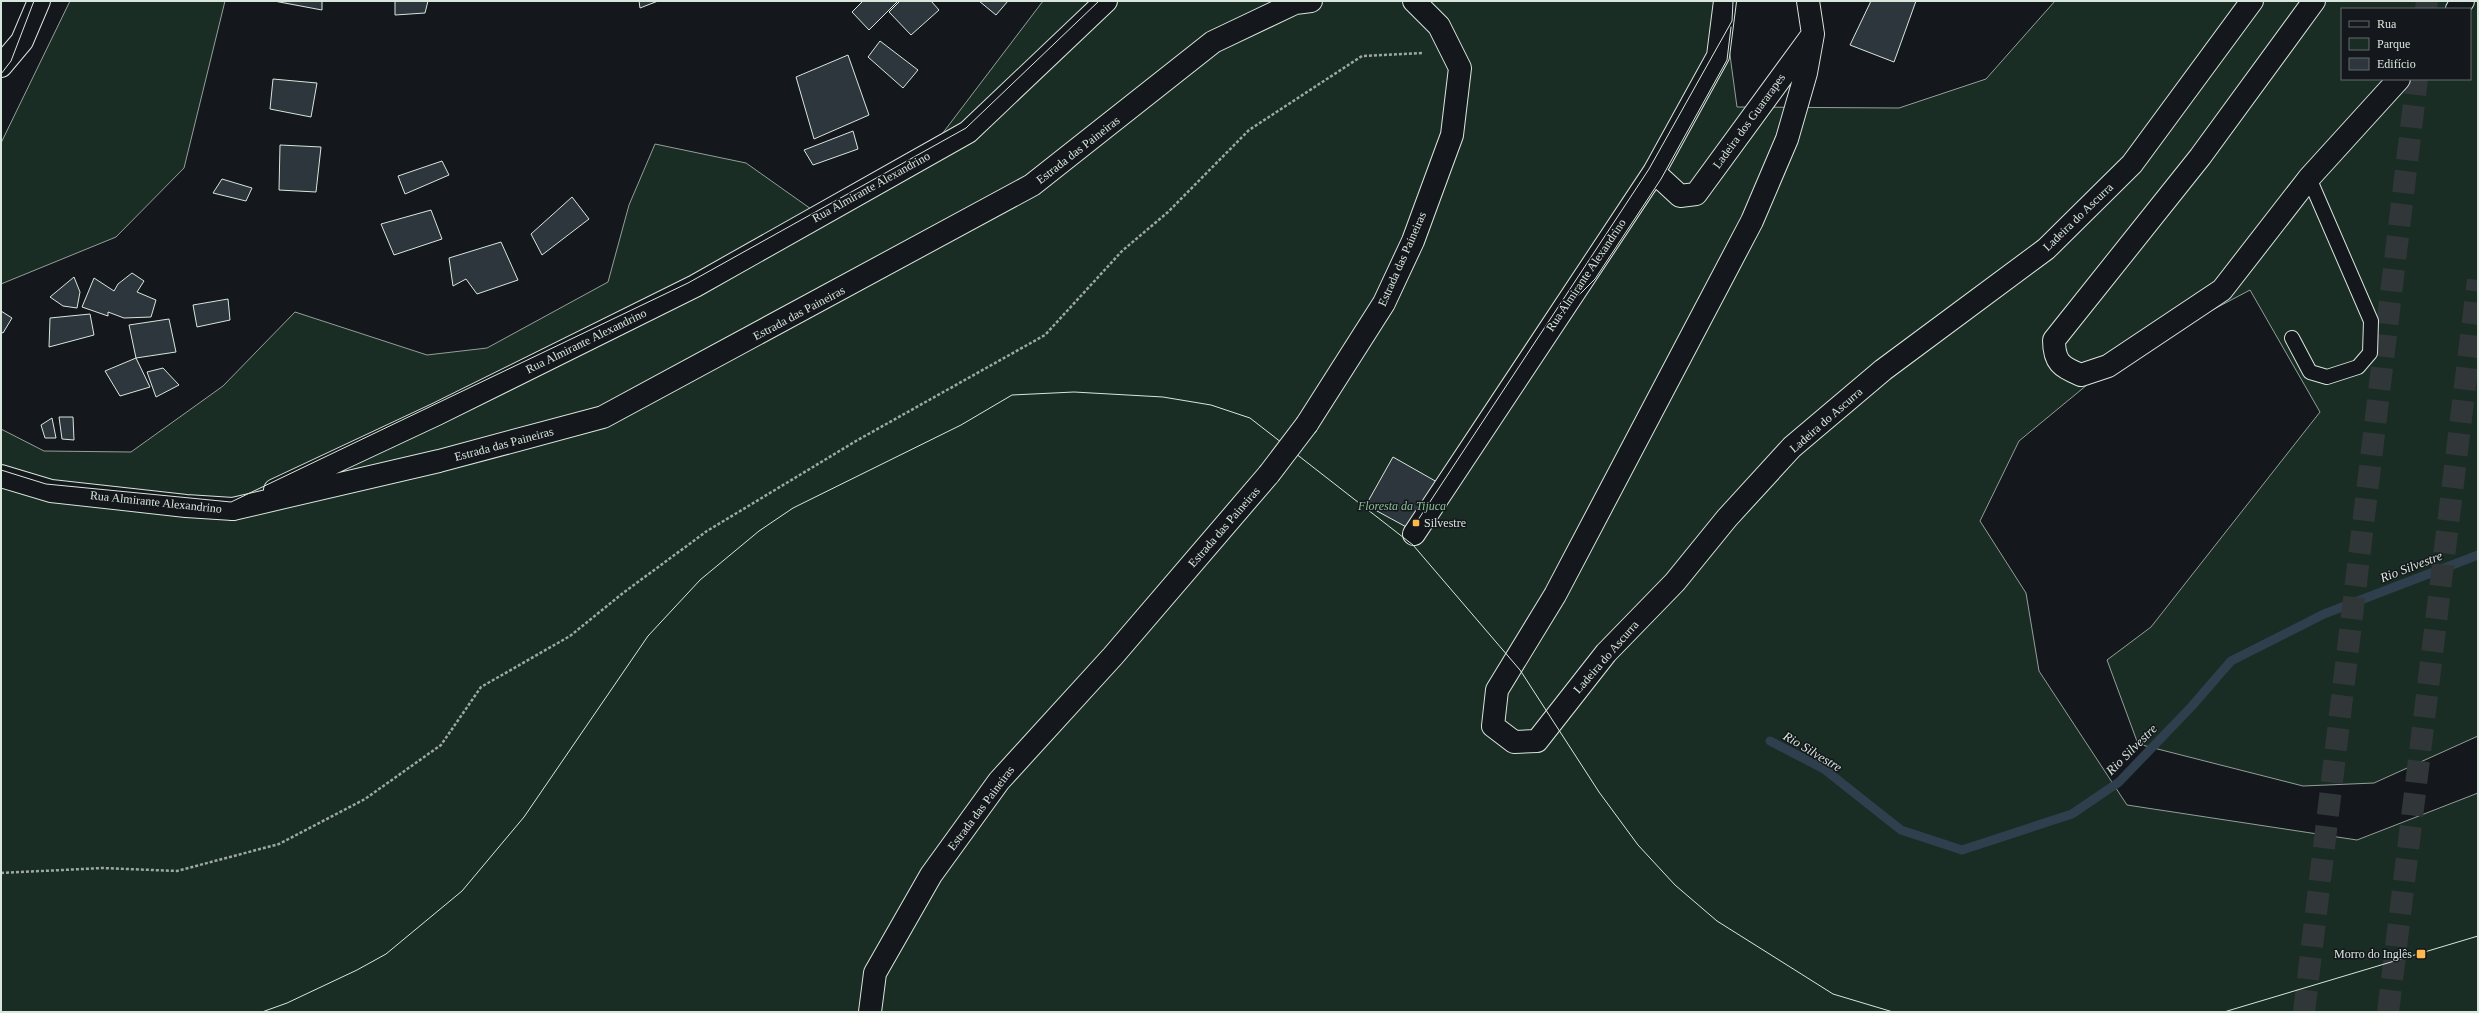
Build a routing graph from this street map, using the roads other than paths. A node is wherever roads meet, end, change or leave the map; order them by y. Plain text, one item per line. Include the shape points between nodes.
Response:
1 (39, 1) edge
2 (1106, 1) edge
3 (1311, 1) edge
4 (1414, 1) edge
5 (1725, 1) edge
6 (1808, 1) edge
7 (2252, 1) edge
8 (2314, 1) edge
9 (1813, 34) junction
10 (1, 66) edge
11 (2398, 80) edge
12 (1654, 172) junction
13 (2309, 178) junction
14 (2292, 338) dead end
15 (1, 476) edge
16 (233, 509) junction
17 (1414, 534) dead end
18 (870, 1012) edge

1 - 10 street via 22,41
2 - 16 street, Rua Almirante Alexandrino via 968,132 695,286 437,414
3 - 16 street, Estrada das Paineiras via 1295,3 1213,42 1032,185 603,417 439,461
4 - 18 street, Estrada das Paineiras, bridge via 1439,26 1460,68 1452,135 1413,241 1384,303 1307,424 1269,474 1113,656 999,780 931,875 875,973
5 - 12 street, Rua Almirante Alexandrino via 1718,56
6 - 9 street
7 - 9 street, Ladeira do Ascurra via 2132,164 2046,249 1883,370 1792,447 1675,582 1606,653 1537,741 1514,742 1492,726 1497,690 1555,595 1752,221 1787,139 1806,73
8 - 13 street via 2200,157 2054,340 2054,355 2065,368 2081,375 2108,366 2222,290
9 - 12 street, Ladeira dos Guararapes via 1696,194 1680,196
11 - 13 street
12 - 17 street, Rua Almirante Alexandrino
13 - 14 lane via 2371,320 2370,353 2358,367 2327,377 2310,372
15 - 16 street, Rua Almirante Alexandrino via 50,490

